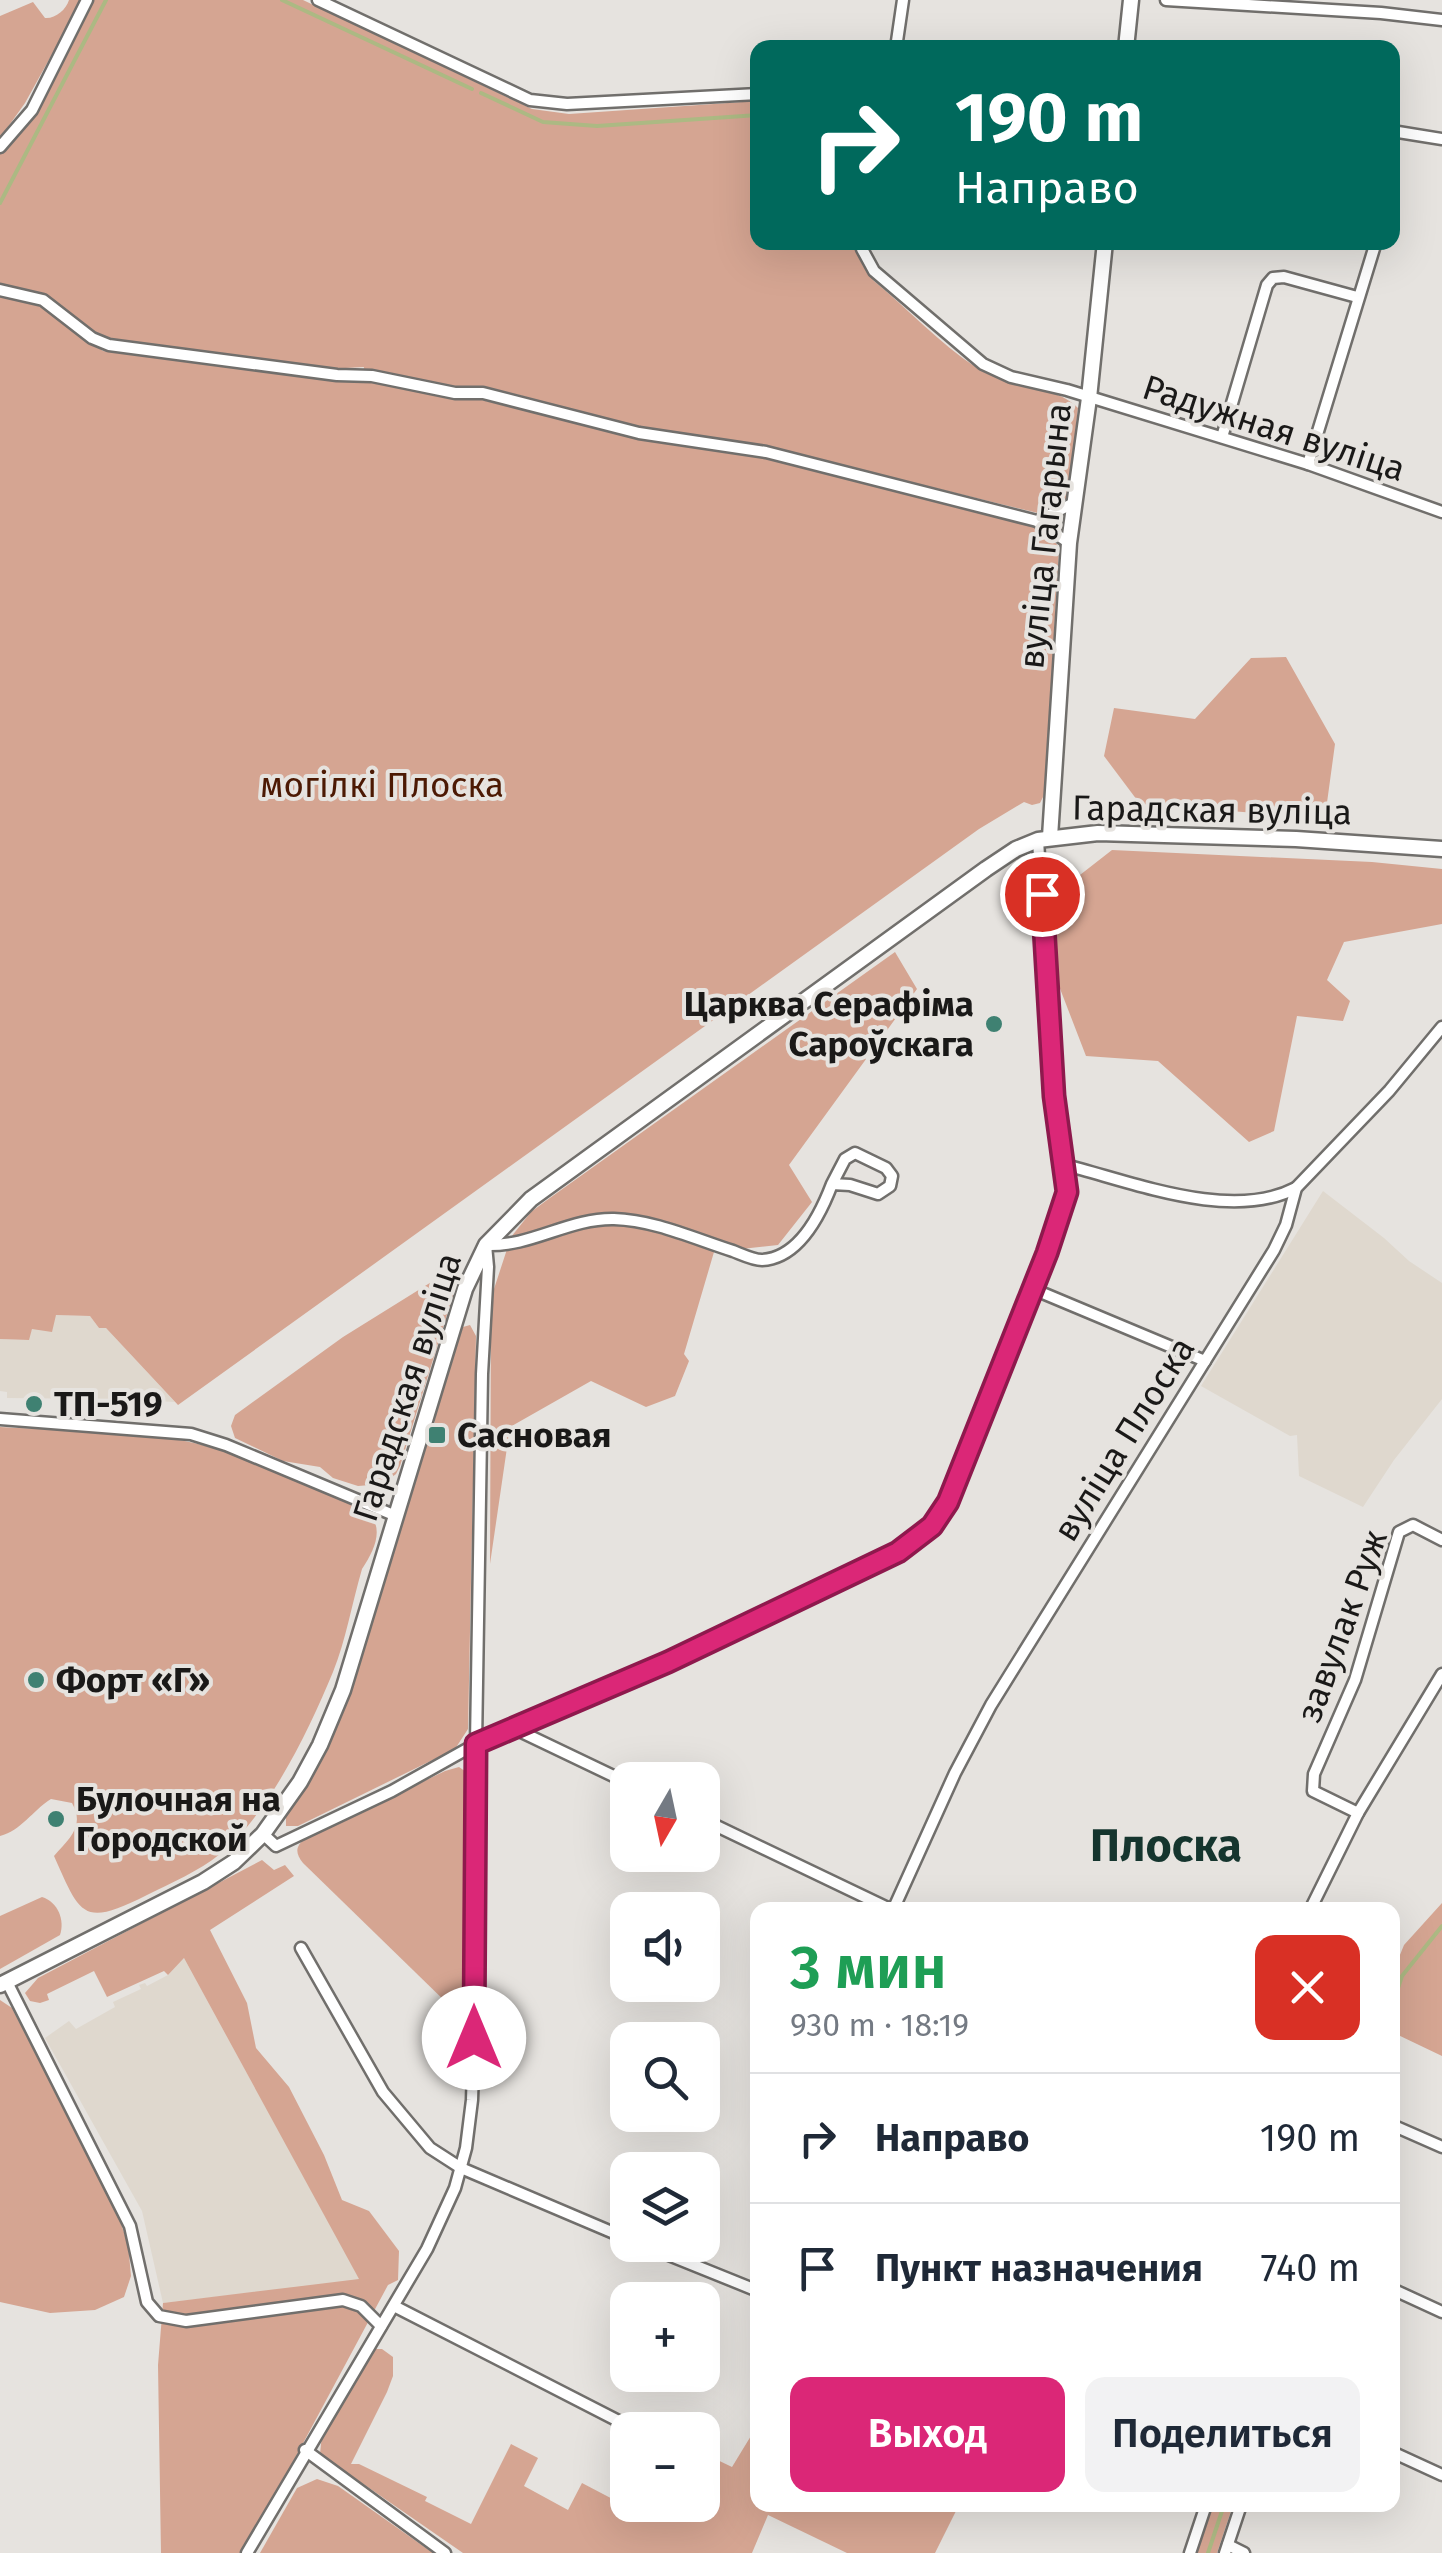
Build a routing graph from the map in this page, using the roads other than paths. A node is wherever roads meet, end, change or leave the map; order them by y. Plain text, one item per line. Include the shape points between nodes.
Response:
1 (87, 0) edge
2 (318, 0) edge
3 (903, 0) edge
4 (1131, 0) edge
5 (1166, 0) edge
6 (1442, 20) edge
7 (897, 40) edge
8 (1127, 40) edge
9 (750, 94) edge
10 (1400, 132) edge
11 (1442, 138) edge
12 (0, 147) edge
13 (862, 250) edge
14 (1104, 250) edge
15 (1373, 250) edge
16 (0, 290) edge
17 (1357, 297) junction
18 (1089, 398) junction
19 (1222, 437) junction
20 (1308, 464) junction
21 (1074, 503) junction
22 (1441, 509) edge
23 (1037, 521) junction
24 (1068, 542) junction
25 (1044, 838) junction
26 (1442, 849) edge
27 (1442, 1027) edge
28 (1065, 1166) junction
29 (832, 1184) junction
30 (1296, 1188) junction
31 (486, 1245) junction
32 (1033, 1289) junction
33 (1205, 1361) junction
34 (0, 1419) edge
35 (396, 1516) junction
36 (1442, 1540) edge
37 (1442, 1674) edge
38 (513, 1728) junction
39 (476, 1744) junction
40 (610, 1774) edge
41 (1358, 1813) junction
42 (720, 1828) edge
43 (263, 1834) junction
44 (876, 1902) edge
45 (897, 1902) edge
46 (1314, 1902) edge
47 (301, 1948) dead end
48 (4, 1983) edge
49 (1400, 2129) edge
50 (1442, 2148) edge
51 (461, 2168) junction
52 (610, 2230) edge
53 (687, 2262) edge
54 (750, 2287) edge
55 (1400, 2293) edge
56 (394, 2306) junction
57 (1442, 2312) edge
58 (381, 2326) junction
59 (610, 2417) edge
60 (305, 2450) junction
61 (1400, 2456) edge
62 (1442, 2475) edge
63 (1204, 2512) edge
64 (1239, 2512) edge
65 (1226, 2549) edge
66 (247, 2553) edge
67 (444, 2553) edge
68 (1190, 2553) edge
69 (1244, 2553) edge

1 - 12 street via 32,110
2 - 9 street via 530,100
3 - 7 street
4 - 8 main road
5 - 6 street
10 - 11 street
13 - 18 street, Радужная вуліца via 874,271 983,364
14 - 18 main road, вуліца Гагарына
15 - 17 street
16 - 23 street via 43,300 109,346 484,393 639,433 766,452
17 - 19 street via 1284,277 1266,285
17 - 20 street
18 - 19 street, Радужная вуліца
18 - 21 main road, вуліца Гагарына
19 - 20 street, Радужная вуліца
20 - 22 street, Радужная вуліца
21 - 23 street
21 - 24 main road, вуліца Гагарына
23 - 24 street
24 - 25 main road, вуліца Гагарына
25 - 26 main road, Гарадская вуліца via 1118,834
25 - 28 street via 1054,1096
25 - 31 main road, Гарадская вуліца via 994,863 532,1198
27 - 30 street, вуліца Плоска
28 - 30 street via 1220,1202 1269,1200
28 - 32 street via 1065,1204
29 - 29 street via 854,1152 892,1176 878,1194
29 - 31 street via 807,1233 761,1260 614,1219
30 - 33 street, вуліца Плоска via 1274,1250
31 - 35 main road, Гарадская вуліца via 456,1313
31 - 39 street
32 - 33 street
32 - 38 street via 948,1502 921,1536 668,1662
33 - 45 street, вуліца Плоска via 991,1706
34 - 35 street via 191,1434
35 - 43 main road, Гарадская вуліца via 332,1719
36 - 41 street, завулак Руж via 1413,1524 1399,1532 1355,1680 1314,1774 1313,1791
37 - 41 street
38 - 39 street
38 - 40 street
39 - 43 street via 276,1846
39 - 51 street via 472,2100
41 - 46 street
42 - 44 street
43 - 48 main road, Гарадская вуліца via 203,1882
47 - 51 street via 398,2114
48 - 58 street via 130,2226 147,2302 159,2316 186,2321 343,2300 361,2306
49 - 50 street
51 - 52 street
51 - 56 street
53 - 54 street
55 - 57 street
56 - 58 street
56 - 59 street
58 - 60 street
60 - 66 street
60 - 67 street
61 - 62 street
63 - 68 street
64 - 65 street
65 - 69 street

